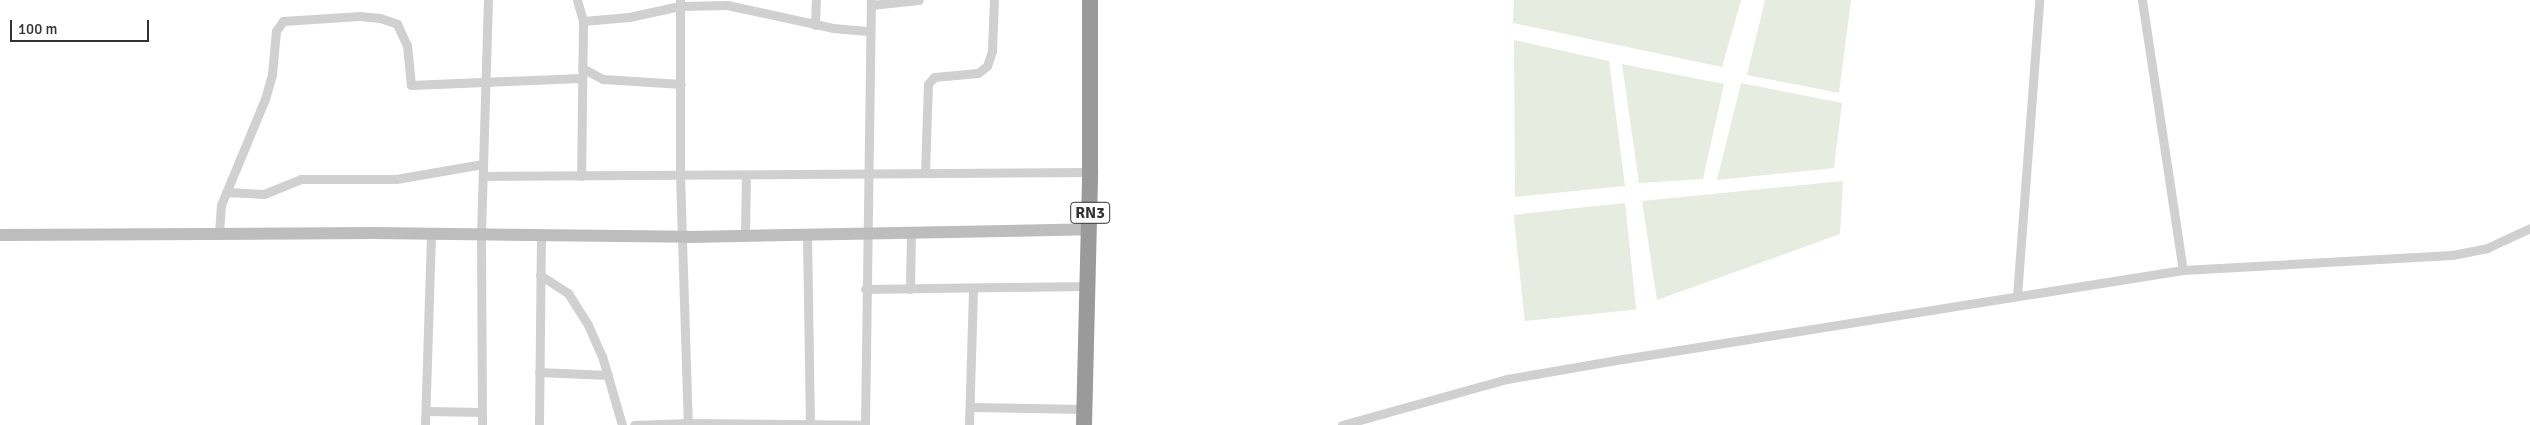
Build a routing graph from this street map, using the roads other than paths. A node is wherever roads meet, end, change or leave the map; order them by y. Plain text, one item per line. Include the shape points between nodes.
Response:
1 (488, 0) edge
2 (492, 0) edge
3 (577, 0) edge
4 (816, 0) edge
5 (919, 0) edge
6 (994, 0) edge
7 (1090, 0) edge
8 (2039, 0) edge
9 (2142, 0) edge
10 (871, 2) edge
11 (680, 3) edge
12 (583, 21) junction
13 (815, 25) junction
14 (870, 31) junction
15 (582, 68) junction
16 (581, 78) junction
17 (485, 83) junction
18 (681, 84) junction
19 (483, 164) junction
20 (1090, 172) junction
21 (925, 173) junction
22 (869, 174) junction
23 (680, 175) junction
24 (483, 176) junction
25 (581, 176) junction
26 (746, 176) junction
27 (226, 192) junction
28 (2530, 228) edge
29 (1089, 229) junction
30 (219, 232) junction
31 (911, 232) junction
32 (866, 233) junction
33 (0, 234) edge
34 (431, 234) junction
35 (481, 234) junction
36 (807, 234) junction
37 (541, 237) junction
38 (682, 237) junction
39 (745, 237) junction
40 (2183, 270) junction
41 (540, 276) junction
42 (1088, 286) junction
43 (865, 289) junction
44 (910, 289) junction
45 (973, 290) junction
46 (2018, 296) junction
47 (539, 372) junction
48 (608, 375) junction
49 (970, 407) junction
50 (428, 411) junction
51 (481, 412) junction
52 (1084, 417) edge
53 (688, 423) junction
54 (423, 424) edge
55 (810, 424) edge
56 (482, 425) edge
57 (538, 425) edge
58 (622, 425) edge
59 (634, 425) edge
60 (865, 425) edge
61 (969, 425) edge
62 (1342, 425) edge

1 - 2 street
1 - 17 street
3 - 12 street
4 - 13 street
5 - 10 street
6 - 21 street via 992,51 987,66 978,73 934,77 928,84
7 - 20 highway, RN3
8 - 46 street
9 - 40 street
10 - 14 street
11 - 12 street via 629,17
11 - 13 street via 736,6
11 - 18 street
12 - 15 street
13 - 14 street
14 - 22 street
15 - 16 street
15 - 18 street via 603,79
16 - 17 street
16 - 25 street
17 - 19 street
17 - 27 street via 411,86 404,38 397,24 380,18 283,21 276,31 272,74 265,99
18 - 23 street
19 - 24 street
19 - 27 street via 396,179 301,179 264,194
20 - 21 street
20 - 29 highway, RN3
21 - 22 street
22 - 26 street
22 - 32 street
23 - 25 street
23 - 26 street
23 - 38 street
24 - 25 street
24 - 35 street
26 - 39 street
27 - 30 street
28 - 40 street via 2487,248 2452,255
29 - 31 street
29 - 42 highway, RN3
30 - 33 street
30 - 34 street
31 - 32 street
31 - 44 street
32 - 36 street
32 - 43 street
34 - 35 street
34 - 50 street
35 - 37 street
35 - 51 street
36 - 39 street
36 - 55 street
37 - 38 street
37 - 41 street
38 - 39 street
38 - 53 street
40 - 46 street
41 - 47 street
41 - 48 street via 562,288 576,305
42 - 45 street
42 - 52 highway, RN3
43 - 44 street
43 - 60 street
44 - 45 street
45 - 49 street
46 - 62 street via 1507,379
47 - 48 street
47 - 57 street
48 - 58 street
49 - 52 street
49 - 61 street
50 - 51 street
50 - 54 street
51 - 56 street
53 - 55 street
53 - 59 street
55 - 60 street

